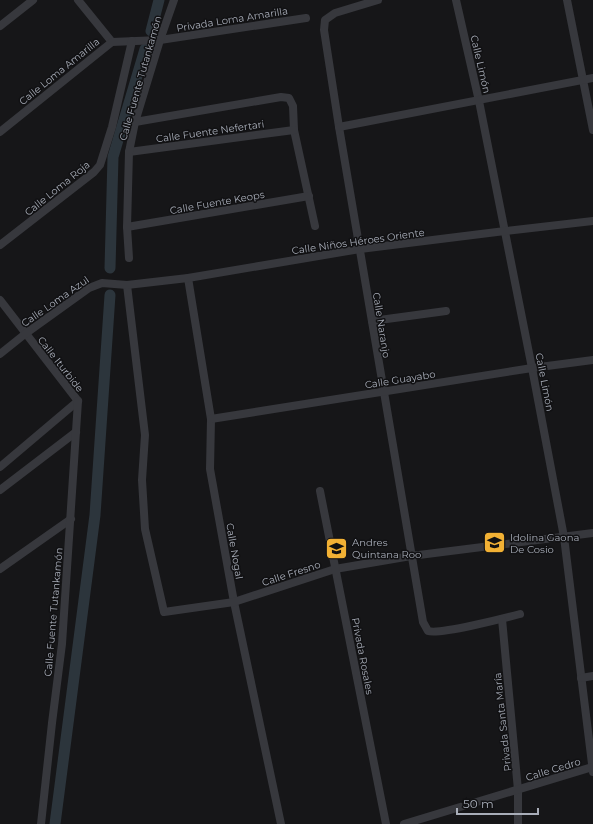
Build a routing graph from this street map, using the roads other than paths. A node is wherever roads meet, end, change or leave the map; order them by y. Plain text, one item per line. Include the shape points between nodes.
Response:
1 (33, 0) edge
2 (78, 0) edge
3 (174, 0) edge
4 (378, 0) edge
5 (456, 0) edge
6 (567, 0) edge
7 (306, 18) dead end
8 (0, 26) edge
9 (160, 40) junction
10 (132, 41) junction
11 (112, 42) junction
12 (593, 78) edge
13 (584, 80) junction
14 (479, 101) junction
15 (135, 122) junction
16 (339, 126) junction
17 (294, 130) junction
18 (593, 130) edge
19 (0, 132) edge
20 (129, 152) junction
21 (309, 196) junction
22 (593, 221) edge
23 (315, 226) dead end
24 (127, 227) junction
25 (505, 230) junction
26 (0, 245) edge
27 (360, 249) junction
28 (130, 258) dead end
29 (188, 278) junction
30 (127, 285) junction
31 (0, 300) edge
32 (446, 311) dead end
33 (372, 321) junction
34 (25, 334) junction
35 (0, 354) edge
36 (593, 360) edge
37 (532, 368) junction
38 (383, 392) junction
39 (78, 401) junction
40 (211, 419) junction
41 (76, 432) junction
42 (0, 467) edge
43 (0, 490) edge
44 (320, 491) dead end
45 (71, 519) junction
46 (593, 533) edge
47 (564, 538) junction
48 (411, 556) junction
49 (0, 569) edge
50 (336, 569) junction
51 (234, 602) junction
52 (520, 614) dead end
53 (502, 619) junction
54 (593, 676) edge
55 (581, 678) junction
56 (593, 770) edge
57 (518, 790) junction
58 (41, 824) edge
59 (281, 824) edge
60 (386, 824) edge
61 (404, 824) edge
62 (518, 824) edge

1 - 8 street
2 - 11 street
3 - 9 street, Calle Fuente Tutankamón
4 - 16 street, Calle Naranjo via 335,13 325,20 324,30
5 - 14 street, Calle Limón
6 - 13 street
7 - 9 street, Privada Loma Amarilla
9 - 10 street, Calle Loma Amarilla
9 - 15 street, Calle Fuente Tutankamón
10 - 11 street, Calle Loma Amarilla
10 - 26 street, Calle Loma Roja via 100,165
11 - 19 street, Calle Loma Amarilla
12 - 13 street
13 - 14 street
13 - 18 street
14 - 16 street
14 - 25 street, Calle Limón
15 - 17 street, Calle Fuente Nefertari via 281,97 289,98 293,106
15 - 20 street, Calle Fuente Tutankamón
16 - 27 street, Calle Naranjo
17 - 20 street, Calle Fuente Nefertari
17 - 21 street
20 - 24 street, Calle Fuente Tutankamón
21 - 23 street
21 - 24 street, Calle Fuente Keops
22 - 25 street, Calle Niños Héroes Oriente
24 - 28 street, Calle Fuente Tutankamón
25 - 27 street, Calle Niños Héroes Oriente
25 - 37 street, Calle Limón
27 - 29 street, Calle Niños Héroes Oriente
27 - 33 street, Calle Naranjo
29 - 30 street, Calle Niños Héroes Oriente
29 - 40 street, Calle Nogal
30 - 34 street, Calle Loma Azul via 106,282 94,286
30 - 51 street, Calle Fresno via 144,435 142,480 145,529 164,612
31 - 34 street, Calle Iturbide
32 - 33 street
33 - 38 street, Calle Naranjo
34 - 35 street, Calle Loma Azul
34 - 39 street, Calle Iturbide
36 - 37 street, Calle Guayabo
37 - 38 street, Calle Guayabo
37 - 47 street, Calle Limón
38 - 40 street, Calle Guayabo
38 - 48 street, Calle Naranjo
39 - 41 street, Calle Fuente Tutankamón
39 - 42 street
40 - 51 street, Calle Nogal via 210,470
41 - 43 street
41 - 45 street, Calle Fuente Tutankamón
44 - 50 street, Privada Rosales
45 - 49 street
45 - 58 street, Calle Fuente Tutankamón via 62,644
46 - 47 street, Calle Fresno
47 - 48 street, Calle Fresno
47 - 55 street, Calle Limón
48 - 50 street, Calle Fresno
48 - 53 street, Calle Naranjo via 423,622 428,631 440,632
50 - 51 street, Calle Fresno
50 - 60 street, Privada Rosales
51 - 59 street, Calle Nogal
52 - 53 street
53 - 57 street, Privada Santa María
54 - 55 street
55 - 56 street, Calle Limón
56 - 57 street, Calle Cedro
57 - 61 street, Calle Cedro
57 - 62 street, Privada Santa María

